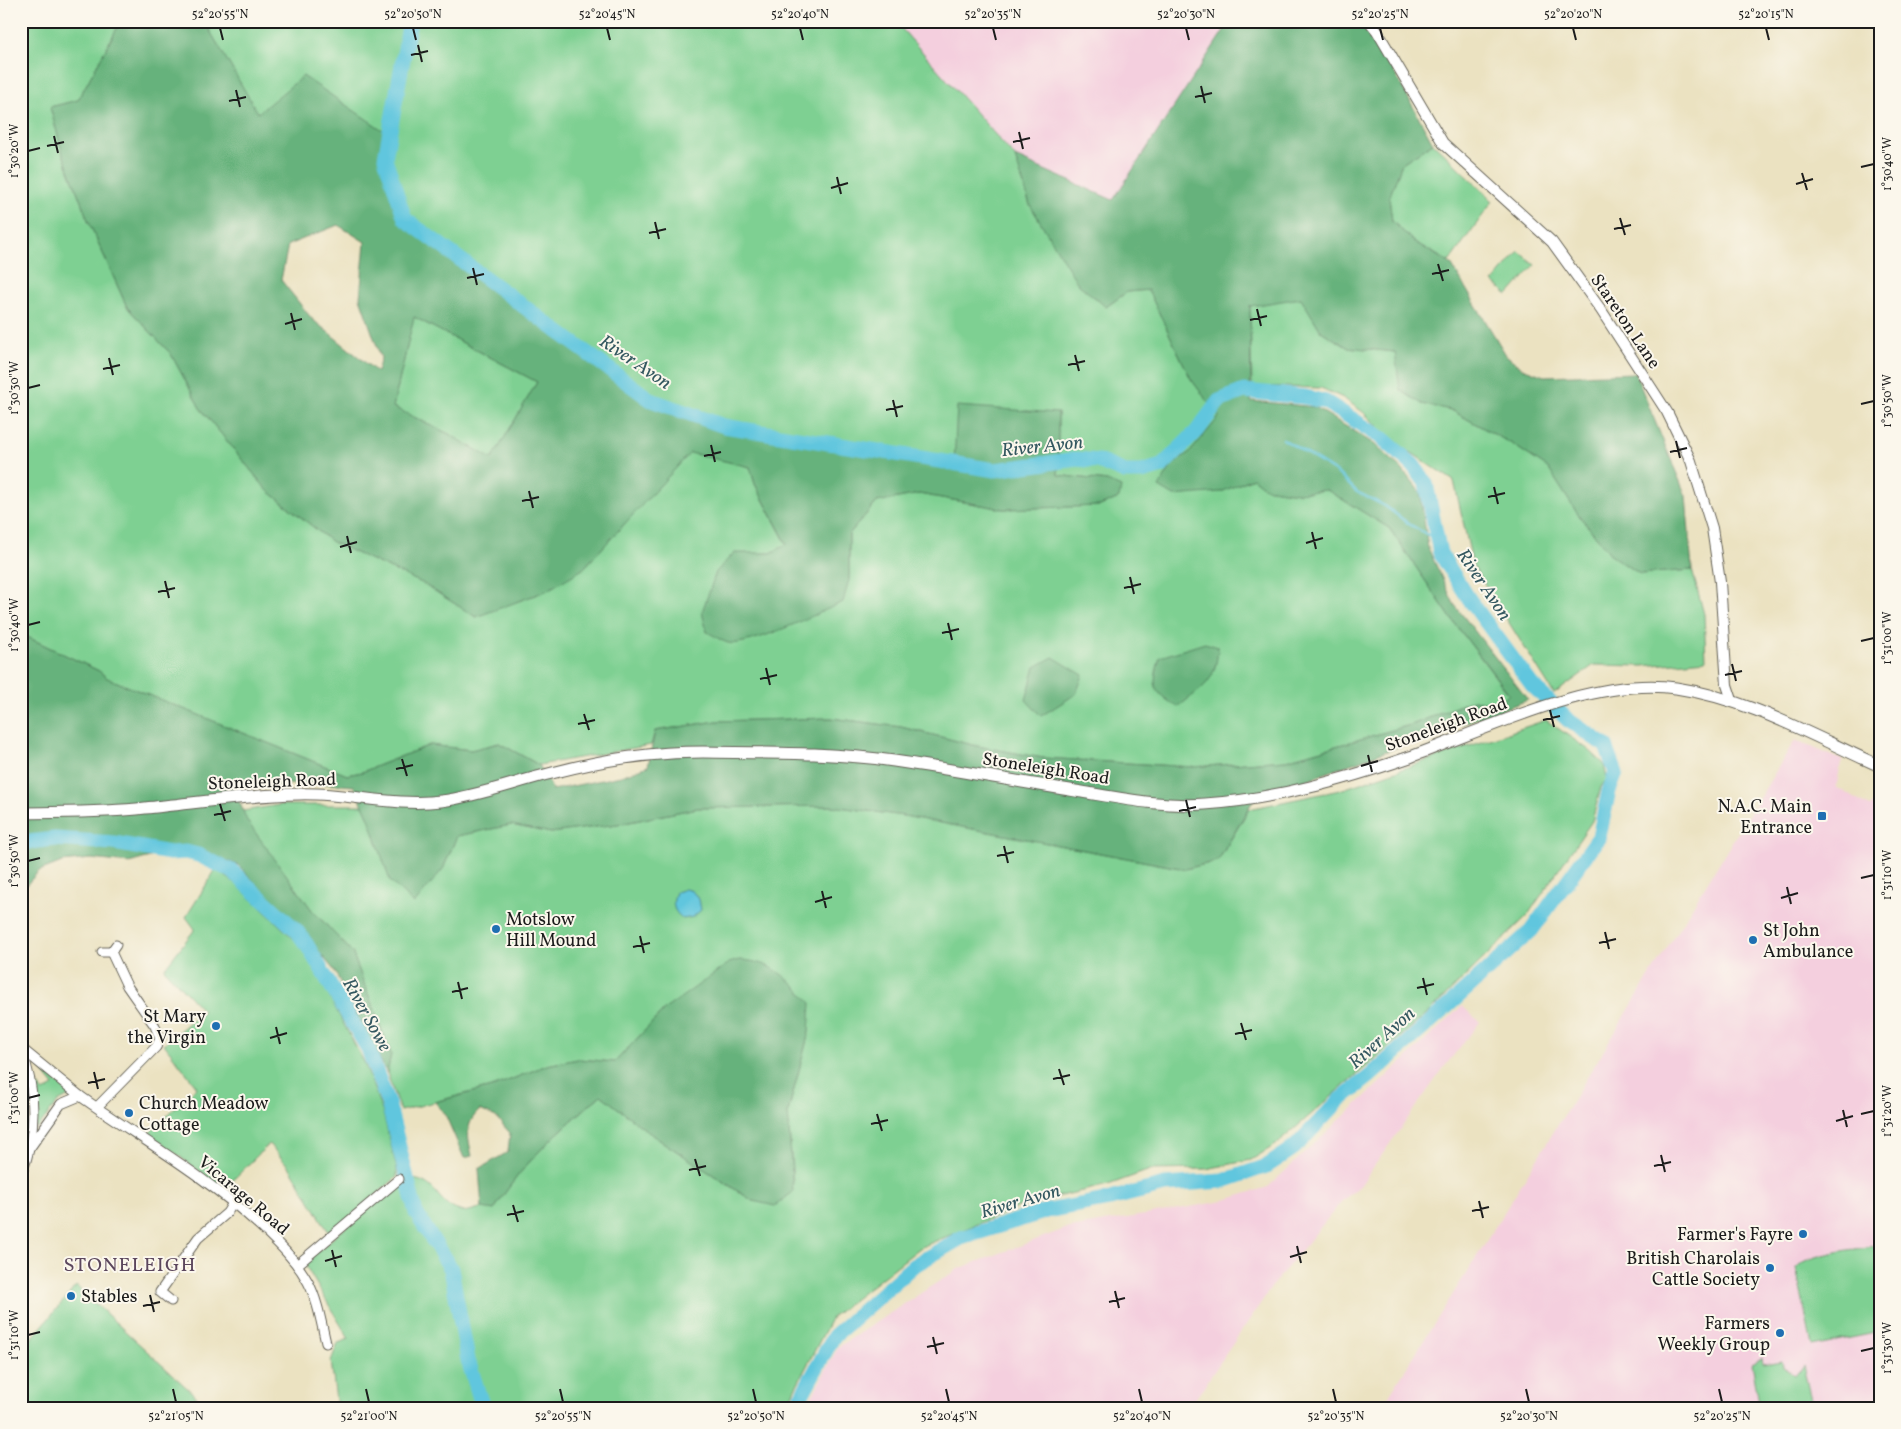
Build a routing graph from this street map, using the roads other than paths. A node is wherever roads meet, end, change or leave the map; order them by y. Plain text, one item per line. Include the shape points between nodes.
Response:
1 (1369, 21) edge
2 (1732, 700) junction
3 (1880, 766) edge
4 (21, 813) edge
5 (110, 950) dead end
6 (21, 1049) edge
7 (80, 1096) junction
8 (97, 1107) junction
9 (29, 1148) junction
10 (21, 1175) edge
11 (399, 1179) dead end
12 (233, 1203) junction
13 (297, 1265) junction
14 (171, 1301) dead end
15 (326, 1343) dead end

1 - 2 street, Stareton Lane via 1443,143 1500,197 1541,230 1601,310 1667,412 1703,495 1718,562 1727,685
2 - 3 main road, Stoneleigh Road via 1802,728
2 - 4 main road, Stoneleigh Road via 1670,687 1639,687 1591,694 1302,790 1254,800 1202,804 1154,804 834,754 699,752 640,756 591,764 433,802 302,793 120,810
5 - 8 street via 127,986 155,1026 160,1039 156,1047
6 - 7 street, Vicarage Road
6 - 9 street via 32,1089 33,1119
7 - 8 street, Vicarage Road
7 - 9 street via 61,1104
8 - 12 street, Vicarage Road
9 - 10 street
11 - 13 street
12 - 13 street, Vicarage Road via 280,1245
12 - 14 street via 227,1213 198,1238 160,1292
13 - 15 street, Vicarage Road via 316,1302

